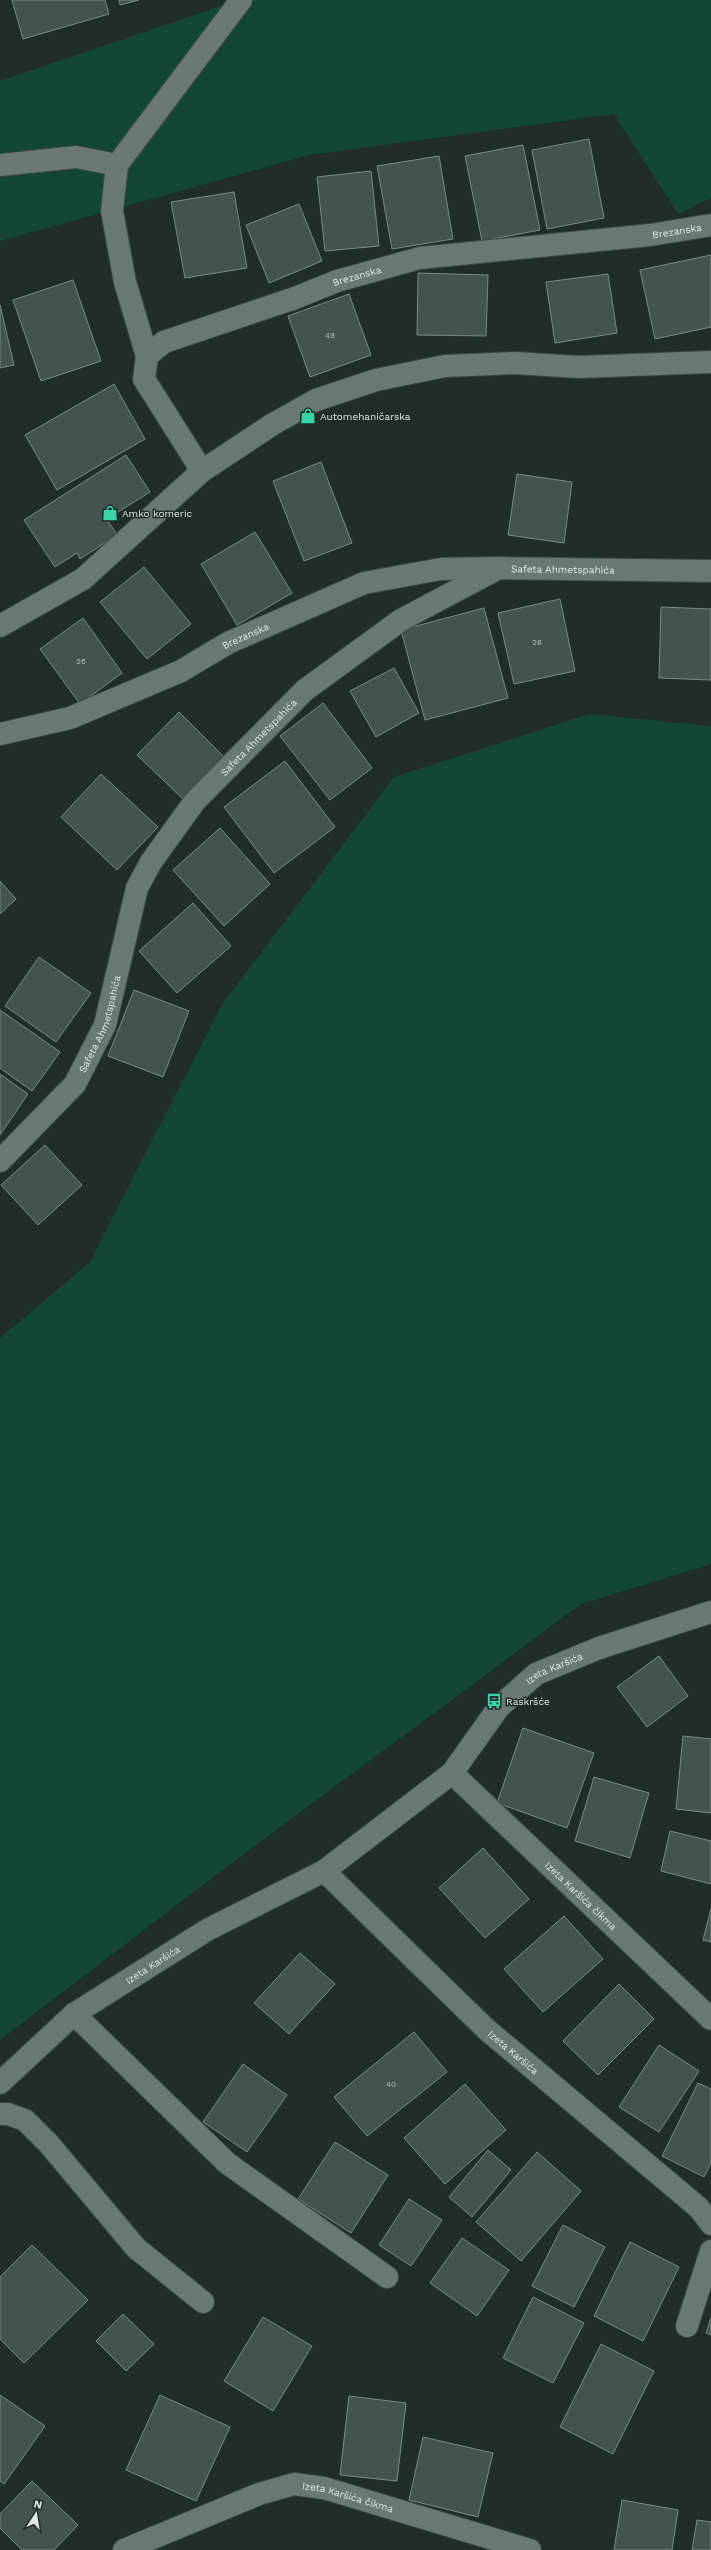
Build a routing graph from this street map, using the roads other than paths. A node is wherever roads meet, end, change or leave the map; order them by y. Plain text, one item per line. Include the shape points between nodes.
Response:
1 (241, 0) edge
2 (0, 165) edge
3 (117, 165) junction
4 (711, 225) edge
5 (147, 356) junction
6 (711, 362) edge
7 (202, 471) junction
8 (499, 568) junction
9 (711, 571) edge
10 (0, 626) edge
11 (0, 734) edge
12 (0, 1161) edge
13 (711, 1612) edge
14 (452, 1773) junction
15 (324, 1871) junction
16 (74, 2014) junction
17 (711, 2019) edge
18 (0, 2083) edge
19 (0, 2114) edge
20 (711, 2224) edge
21 (711, 2251) edge
22 (387, 2277) dead end
23 (203, 2302) dead end
24 (687, 2326) dead end
25 (124, 2550) edge
26 (530, 2550) edge

1 - 3 street
2 - 3 street via 76,157
3 - 5 street via 112,211 125,282
4 - 5 street, Brezanska via 650,235 420,258 337,281 295,298 164,342
5 - 7 street via 144,379
6 - 7 street via 579,366 515,363 445,366 376,380 316,400 273,424
7 - 10 street via 83,579
8 - 9 street, Safeta Ahmetspahića
8 - 11 street, Brezanska via 441,568 364,584 228,643 181,670 70,718
8 - 12 street, Safeta Ahmetspahića via 401,620 310,686 195,801 151,862 137,888 105,1024 75,1084
13 - 14 street, Izeta Karšića via 599,1648 536,1674 499,1707
14 - 15 street, Izeta Karšića
14 - 17 street, Izeta Karšića čikma
15 - 16 street, Izeta Karšića via 207,1930
15 - 20 street, Izeta Karšića via 486,2029 699,2208
16 - 18 street, Izeta Karšića
16 - 22 street via 227,2163
19 - 23 street via 25,2120 49,2144 136,2248
21 - 24 street
25 - 26 street, Izeta Karšića čikma via 259,2494 294,2484 324,2488

